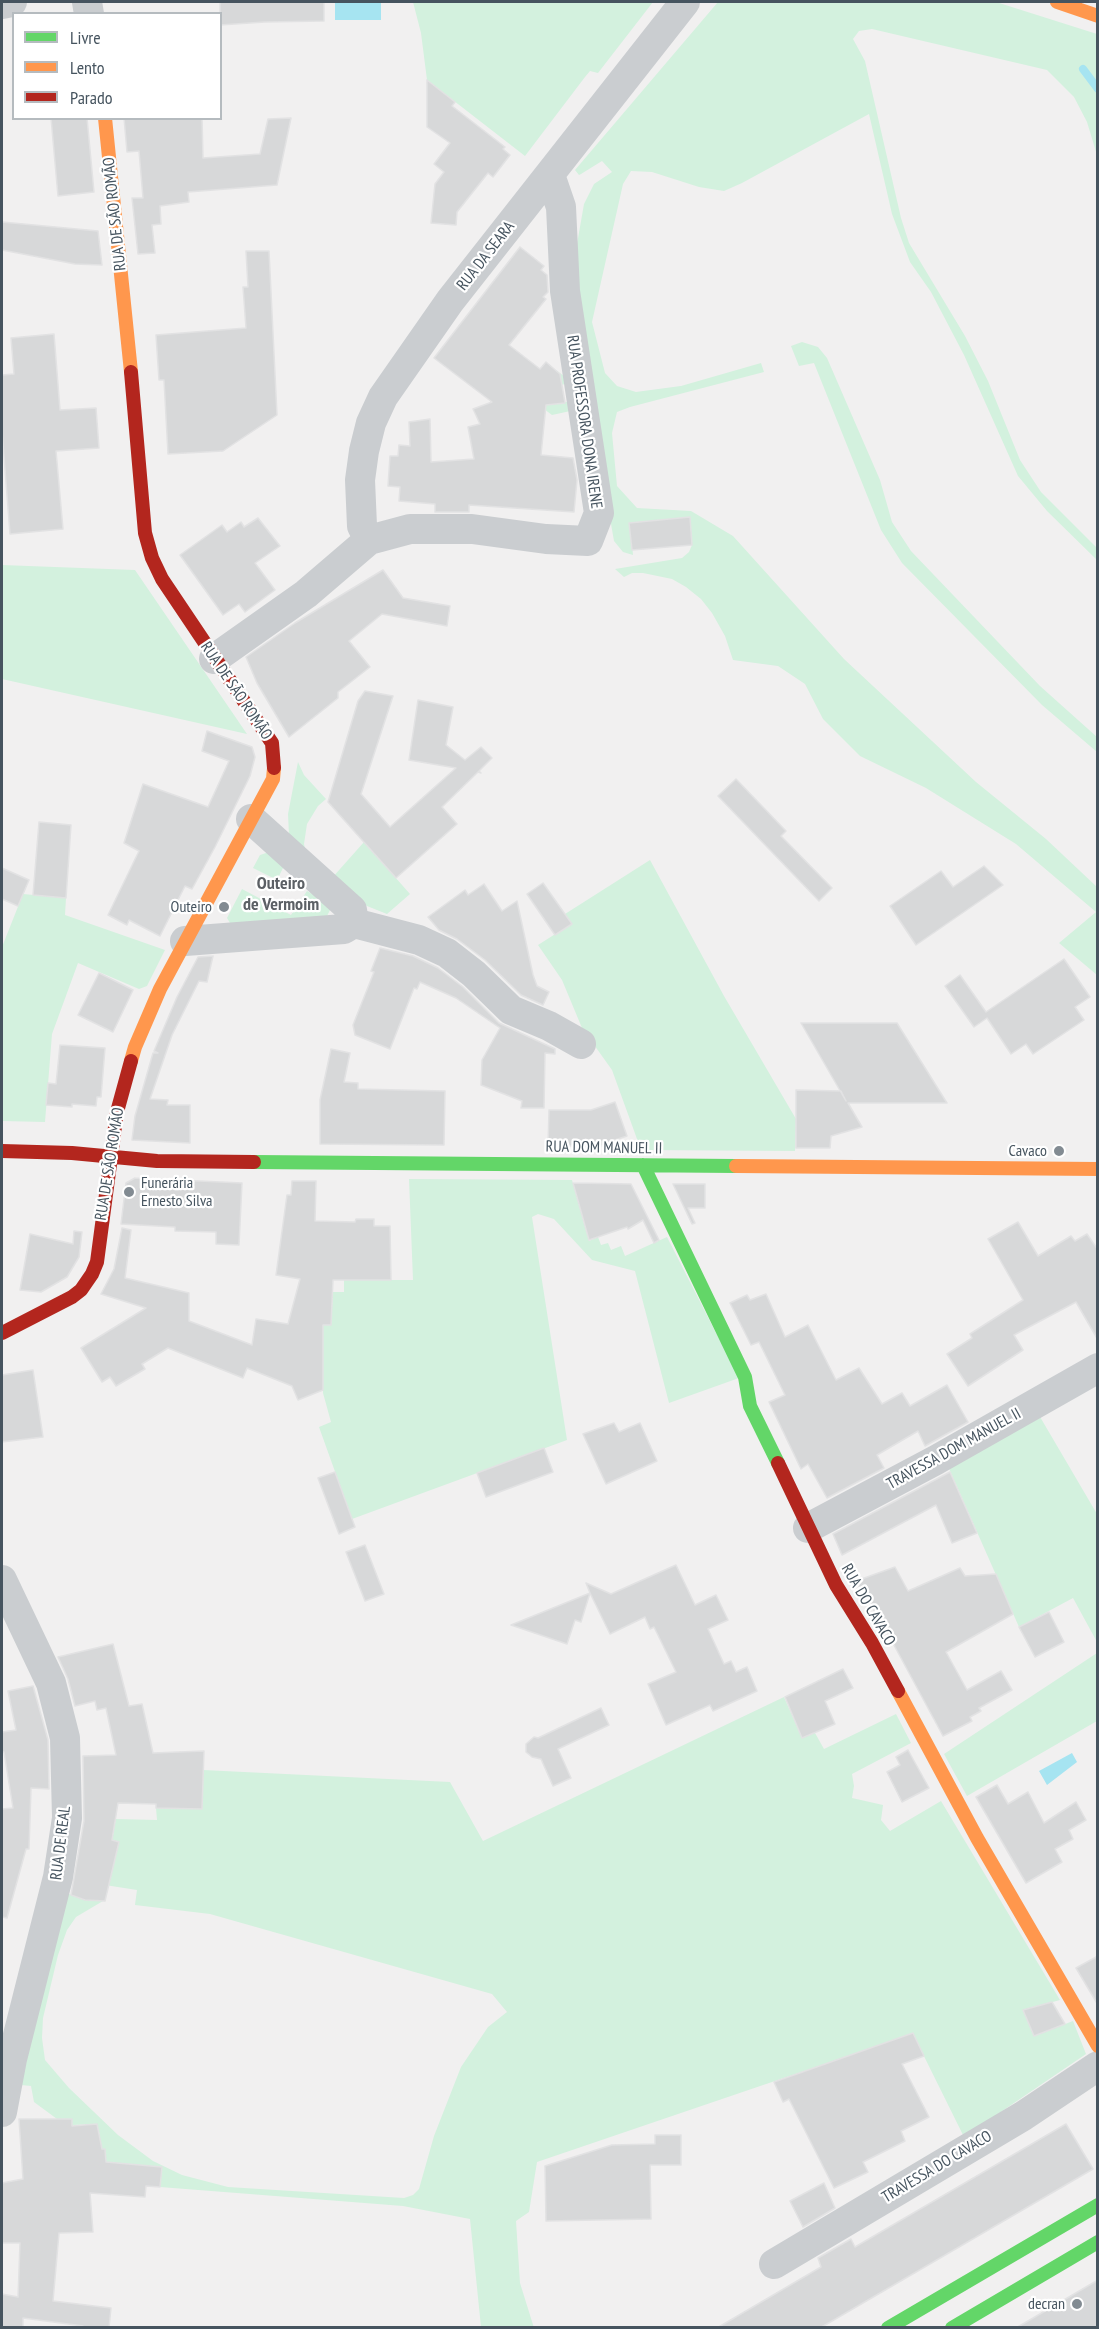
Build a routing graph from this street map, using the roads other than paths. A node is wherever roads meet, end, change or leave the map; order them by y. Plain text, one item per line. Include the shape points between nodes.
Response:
1 (12, 2) edge
2 (1057, 2) edge
3 (2, 4) edge
4 (679, 9) edge
5 (1098, 16) edge
6 (105, 120) edge
7 (550, 175) junction
8 (369, 540) junction
9 (214, 658) junction
10 (251, 819) junction
11 (354, 923) junction
12 (185, 941) junction
13 (581, 1044) dead end
14 (2, 1151) edge
15 (110, 1157) junction
16 (643, 1165) junction
17 (1098, 1169) edge
18 (2, 1333) edge
19 (1098, 1368) edge
20 (808, 1528) junction
21 (2, 1580) edge
22 (1098, 2046) edge
23 (1098, 2066) edge
24 (2, 2112) edge
25 (1098, 2205) edge
26 (1098, 2242) edge
27 (774, 2264) dead end
28 (888, 2328) edge
29 (952, 2328) edge

1 - 3 street
2 - 5 main road
4 - 7 street, RUA DA SEARA
6 - 9 main road, RUA DE SÃO ROMÃO via 146,534 162,579
7 - 8 street, RUA DA SEARA via 450,301 383,397 371,423 360,480 362,526
7 - 8 street, RUA PROFESSORA DONA IRENE via 561,207 565,291 599,513 588,541 472,529 410,529
8 - 9 street, RUA PROFESSORA DONA IRENE via 306,594
9 - 10 main road, RUA DE SÃO ROMÃO via 272,743 273,779
10 - 11 street via 352,910
10 - 12 main road, RUA DE SÃO ROMÃO
11 - 12 street via 344,929
11 - 13 street via 419,940 447,953 511,1010
12 - 15 main road, RUA DE SÃO ROMÃO via 135,1047 117,1112
14 - 15 main road, RUA DOM MANUEL II
15 - 16 main road, RUA DOM MANUEL II via 157,1161
15 - 18 main road, RUA DE SÃO ROMÃO via 97,1262 88,1282 72,1297
16 - 17 main road, RUA DOM MANUEL II
16 - 20 main road, RUA DO CAVACO via 745,1377 750,1406
19 - 20 street, TRAVESSA DOM MANUEL II
20 - 22 main road, RUA DO CAVACO via 977,1838
21 - 24 street, RUA DE REAL via 47,1671 65,1738 67,1818
23 - 27 street, TRAVESSA DO CAVACO via 1023,2116
25 - 28 main road
26 - 29 main road

